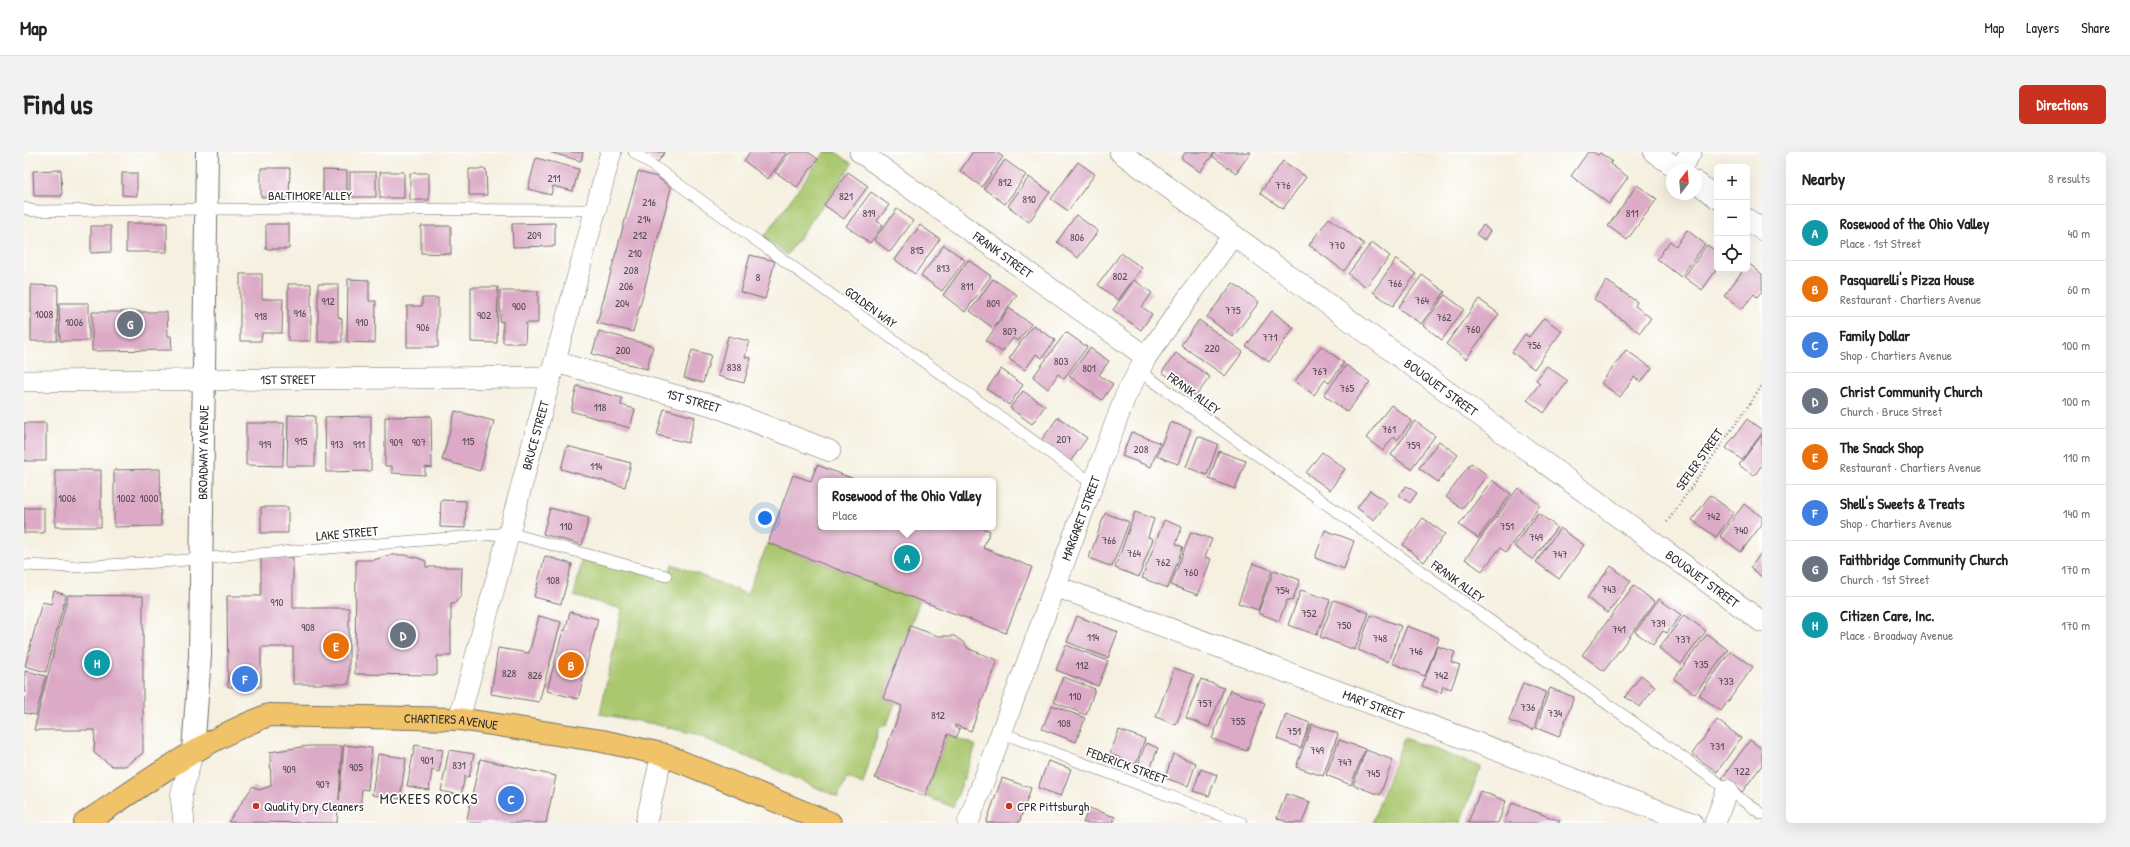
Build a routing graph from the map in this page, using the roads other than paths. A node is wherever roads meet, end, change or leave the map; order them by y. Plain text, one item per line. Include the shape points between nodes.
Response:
1 (207, 152) edge
2 (611, 152) edge
3 (634, 152) edge
4 (860, 152) edge
5 (1120, 152) edge
6 (1654, 152) edge
7 (1691, 152) edge
8 (1671, 164) edge
9 (1683, 164) edge
10 (1702, 187) edge
11 (1714, 196) edge
12 (24, 208) edge
13 (206, 209) junction
14 (596, 210) junction
15 (1750, 221) edge
16 (1762, 230) edge
17 (1233, 235) junction
18 (1142, 363) junction
19 (553, 370) junction
20 (204, 379) junction
21 (24, 381) edge
22 (830, 451) dead end
23 (1093, 484) junction
24 (509, 533) junction
25 (202, 559) junction
26 (24, 565) edge
27 (666, 576) dead end
28 (1055, 586) junction
29 (1762, 622) edge
30 (459, 719) junction
31 (1002, 734) junction
32 (193, 751) junction
33 (662, 754) junction
34 (1727, 790) junction
35 (1762, 814) edge
36 (85, 823) edge
37 (184, 823) edge
38 (646, 823) edge
39 (830, 823) edge
40 (968, 823) edge
41 (1242, 823) edge
42 (1692, 823) edge
43 (1715, 823) edge

1 - 13 street, BROADWAY AVENUE
2 - 14 street, BRUCE STREET
3 - 23 lane, GOLDEN WAY
4 - 18 street, FRANK STREET
5 - 17 street, BOUQUET STREET
6 - 8 street
7 - 9 street
10 - 11 street
12 - 13 lane, BALTIMORE ALLEY via 34,211
13 - 14 lane, BALTIMORE ALLEY
13 - 20 street, BROADWAY AVENUE
14 - 19 street, BRUCE STREET
15 - 16 street
17 - 18 street, MARGARET STREET
17 - 29 street, BOUQUET STREET
18 - 23 street, MARGARET STREET via 1125,397
18 - 34 lane, FRANK ALLEY
19 - 20 street, 1ST STREET
19 - 22 street, 1ST STREET via 714,406
19 - 24 street, BRUCE STREET
20 - 21 street, 1ST STREET
20 - 25 street, BROADWAY AVENUE
23 - 28 street, MARGARET STREET
24 - 25 lane, LAKE STREET
24 - 27 lane, LAKE STREET
24 - 30 street, BRUCE STREET
25 - 26 lane, LAKE STREET via 74,567
25 - 32 street, BROADWAY AVENUE via 200,656
28 - 31 street, MARGARET STREET
28 - 42 street, MARY STREET
30 - 32 main road, CHARTIERS AVENUE via 269,715 242,725
30 - 33 main road, CHARTIERS AVENUE via 594,740
31 - 40 street, MARGARET STREET
31 - 41 lane, FEDERICK STREET
32 - 36 main road, CHARTIERS AVENUE
32 - 37 street via 182,796
33 - 38 street
33 - 39 main road, CHARTIERS AVENUE
34 - 35 lane, FRANK ALLEY
34 - 43 street

